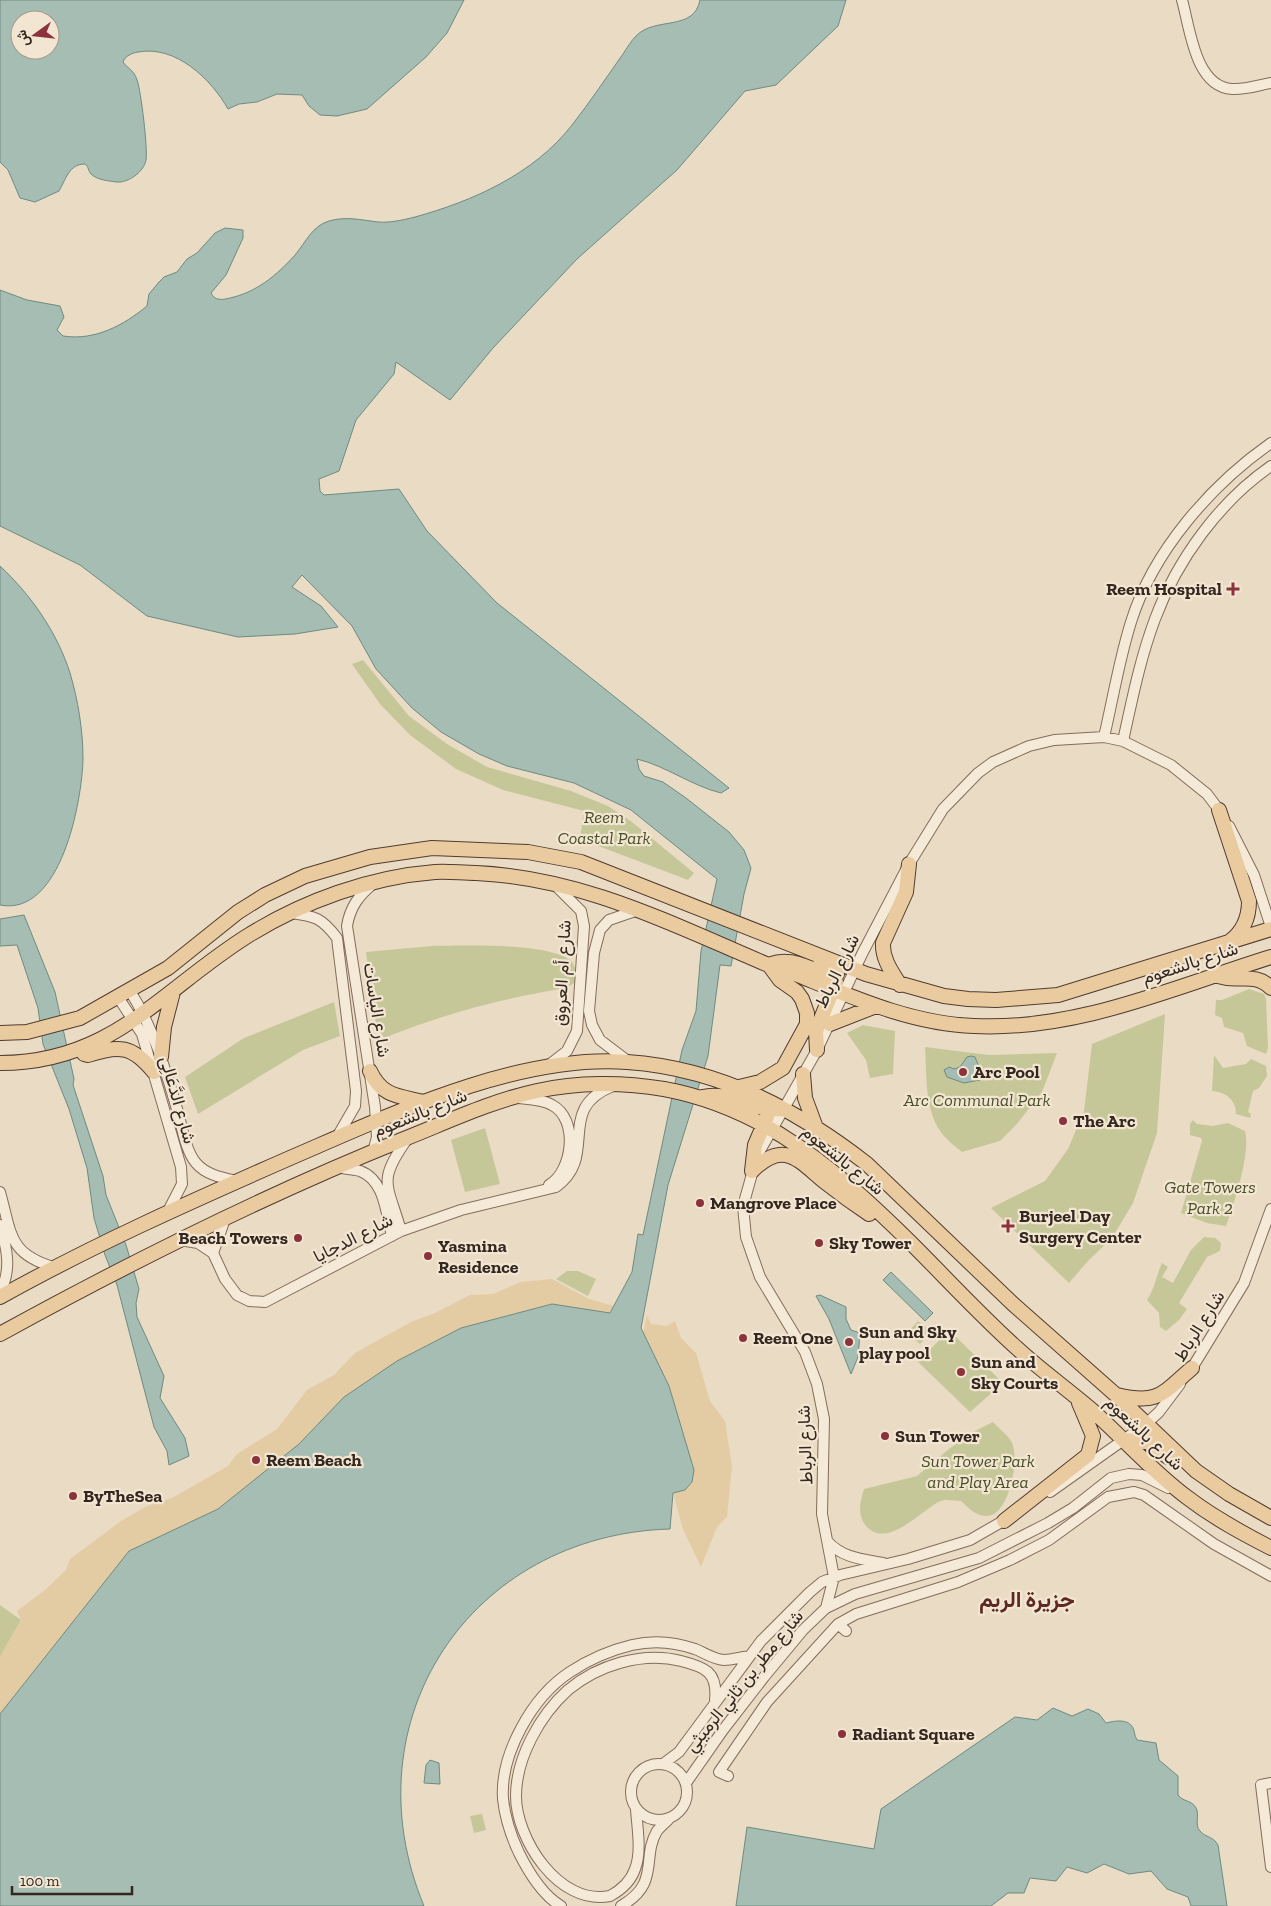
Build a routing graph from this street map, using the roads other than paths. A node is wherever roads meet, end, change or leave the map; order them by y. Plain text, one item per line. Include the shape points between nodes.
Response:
1 (1182, 0) edge
2 (1271, 83) edge
3 (1271, 443) edge
4 (1271, 466) edge
5 (1104, 737) junction
6 (1123, 741) junction
7 (1219, 810) junction
8 (909, 864) junction
9 (375, 883) junction
10 (553, 883) junction
11 (640, 909) junction
12 (291, 913) junction
13 (1271, 928) edge
14 (1226, 944) junction
15 (817, 954) junction
16 (1271, 956) edge
17 (770, 965) junction
18 (854, 969) junction
19 (833, 974) junction
20 (1214, 974) junction
21 (900, 985) junction
22 (1271, 988) edge
23 (173, 992) junction
24 (838, 992) junction
25 (124, 994) junction
26 (876, 1006) junction
27 (139, 1016) junction
28 (830, 1024) junction
29 (592, 1025) junction
30 (577, 1027) junction
31 (4, 1033) edge
32 (817, 1050) junction
33 (76, 1052) junction
34 (161, 1057) junction
35 (628, 1062) junction
36 (6, 1063) edge
37 (549, 1065) junction
38 (0, 1069) edge
39 (370, 1071) junction
40 (154, 1072) junction
41 (803, 1074) junction
42 (616, 1085) junction
43 (739, 1087) junction
44 (755, 1094) junction
45 (515, 1098) junction
46 (700, 1098) junction
47 (424, 1102) junction
48 (767, 1109) junction
49 (785, 1109) junction
50 (377, 1122) junction
51 (814, 1125) junction
52 (769, 1128) junction
53 (337, 1138) junction
54 (408, 1138) junction
55 (373, 1152) junction
56 (336, 1167) junction
57 (752, 1171) junction
58 (237, 1181) junction
59 (0, 1192) edge
60 (536, 1192) junction
61 (1271, 1209) edge
62 (166, 1214) junction
63 (226, 1216) junction
64 (0, 1225) edge
65 (894, 1226) junction
66 (396, 1234) junction
67 (179, 1240) junction
68 (213, 1253) junction
69 (61, 1265) junction
70 (0, 1292) edge
71 (0, 1297) edge
72 (0, 1334) edge
73 (1192, 1368) junction
74 (1116, 1395) junction
75 (1076, 1396) junction
76 (1146, 1424) junction
77 (1124, 1440) junction
78 (1186, 1497) junction
79 (1084, 1516) junction
80 (1267, 1516) edge
81 (1004, 1521) junction
82 (1032, 1532) junction
83 (828, 1542) junction
84 (1271, 1548) edge
85 (979, 1558) junction
86 (884, 1564) junction
87 (1271, 1576) edge
88 (834, 1577) junction
89 (964, 1580) junction
90 (887, 1604) junction
91 (826, 1608) junction
92 (891, 1614) dead end
93 (836, 1625) junction
94 (844, 1633) dead end
95 (750, 1656) junction
96 (715, 1702) junction
97 (740, 1708) junction
98 (754, 1721) junction
99 (663, 1764) junction
100 (728, 1771) dead end
101 (686, 1783) junction
102 (1271, 1783) edge
103 (1267, 1801) edge
104 (636, 1809) junction
105 (668, 1820) junction
106 (1271, 1867) edge
107 (561, 1906) edge
108 (621, 1906) edge

1 - 2 street via 1201,68 1209,79 1233,89
3 - 5 street via 1250,457 1179,531 1149,579 1131,621
4 - 6 street via 1232,498 1182,563 1147,642
5 - 6 street, شارع الرباط
5 - 8 street, شارع الرباط via 1046,742 993,762 966,782 943,809
6 - 7 street, شارع الرباط via 1172,765 1206,794
7 - 13 street, شارع الرباط via 1248,863
7 - 14 main road via 1249,901 1244,926
8 - 18 street, شارع الرباط
8 - 21 main road via 906,892 883,943 889,967
9 - 10 main road, شارع بالشعوم via 435,872 512,875
9 - 12 main road, شارع بالشعوم via 336,893
9 - 39 street, شارع الياسات via 357,899 347,926
10 - 11 main road, شارع بالشعوم
10 - 30 street, شارع أم العروق via 581,911 584,926
11 - 17 main road, شارع بالشعوم
11 - 29 street, شارع أم العروق via 609,920 600,930 594,953 589,1004
12 - 23 main road, شارع بالشعوم via 251,934
12 - 53 street, شارع الياسات via 314,916 326,924 336,938 356,1091 355,1106
13 - 14 main road, شارع بالشعوم
14 - 21 main road, شارع بالشعوم via 1058,995 968,999
15 - 18 main road, شارع بالشعوم
15 - 19 main road
15 - 25 main road, شارع بالشعوم via 581,862 528,852 432,848 370,857 306,876 265,895 238,912 168,968
16 - 20 main road, شارع بالشعوم
17 - 19 main road via 791,962
17 - 24 main road, شارع بالشعوم
17 - 43 main road via 780,980 802,999 807,1024 783,1068 760,1082
18 - 19 main road
18 - 21 main road, شارع بالشعوم
18 - 24 street, شارع الرباط
19 - 24 main road
20 - 22 main road via 1226,979 1255,978
20 - 26 main road, شارع بالشعوم via 1125,1005 1036,1025 971,1026
23 - 27 main road, شارع بالشعوم
23 - 34 main road
24 - 26 main road, شارع بالشعوم
24 - 28 street, شارع الرباط
24 - 32 main road via 816,1031
25 - 27 street, شارع الدَّعَالِى
25 - 31 main road, شارع بالشعوم via 68,1022
26 - 28 main road
27 - 33 main road, شارع بالشعوم
27 - 34 street, شارع الدَّعَالِى
27 - 40 street, شارع الدَّعَالِى
28 - 32 street, شارع الرباط
29 - 30 street via 587,1029
29 - 35 street, شارع أم العروق via 600,1040
30 - 37 street, شارع أم العروق via 567,1051
32 - 41 street, شارع الرباط
33 - 36 main road, شارع بالشعوم
33 - 40 main road via 88,1055 112,1048 128,1050 143,1059
34 - 58 street, شارع الدَّعَالِى via 192,1157 204,1170 217,1177
35 - 37 main road, شارع بالشعوم
35 - 43 main road, شارع بالشعوم via 686,1071
36 - 38 street
37 - 47 main road, شارع بالشعوم via 519,1071
39 - 47 main road via 375,1081 390,1094
39 - 50 street, شارع الياسات
40 - 62 street, شارع الدَّعَالِى via 182,1176 178,1192
41 - 49 street, شارع الرباط
41 - 51 main road via 805,1098
42 - 45 main road, شارع بالشعوم via 566,1086
42 - 46 main road, شارع بالشعوم via 663,1089
42 - 60 street, شارع الدجايا via 594,1095 586,1104 570,1174 556,1187
43 - 44 main road, شارع بالشعوم
44 - 48 main road via 764,1101
44 - 49 main road, شارع بالشعوم
45 - 54 main road, شارع بالشعوم via 473,1111
45 - 60 street, شارع الدجايا via 553,1105 567,1122 569,1131 564,1168 553,1182
46 - 48 main road via 718,1095
46 - 52 main road, شارع بالشعوم
47 - 50 main road, شارع بالشعوم
48 - 49 main road
48 - 52 main road
49 - 51 main road, شارع بالشعوم
49 - 52 street, شارع الرباط
50 - 53 main road, شارع بالشعوم
50 - 55 street, شارع الياسات
51 - 74 main road, شارع بالشعوم via 867,1164 1013,1304
52 - 57 main road via 755,1145
52 - 65 main road, شارع بالشعوم via 828,1167
53 - 58 main road, شارع بالشعوم
54 - 55 main road, شارع بالشعوم
54 - 66 street via 387,1175
55 - 56 main road, شارع بالشعوم
56 - 63 main road, شارع بالشعوم
56 - 66 street via 359,1170 373,1179
57 - 65 main road via 776,1154 797,1158 876,1220 885,1226
57 - 83 street, شارع الرباط via 744,1206 751,1256 805,1352 821,1401 824,1435 822,1514
58 - 62 main road, شارع بالشعوم
59 - 69 street via 20,1252 29,1259
60 - 66 street, شارع الدجايا via 461,1210
61 - 73 street, شارع الرباط via 1244,1283
62 - 69 main road, شارع بالشعوم
63 - 67 main road, شارع بالشعوم
63 - 68 street
64 - 70 street via 8,1261
65 - 75 main road, شارع بالشعوم via 1020,1351
66 - 68 street, شارع الدجايا via 274,1299 256,1303 234,1291
67 - 68 street via 198,1243
67 - 72 main road, شارع بالشعوم
69 - 71 main road, شارع بالشعوم
73 - 74 main road via 1157,1397 1140,1400
73 - 76 street, شارع الرباط
74 - 76 main road, شارع بالشعوم
75 - 77 main road, شارع بالشعوم
75 - 81 main road via 1093,1436 1088,1455
76 - 77 street, شارع الرباط
76 - 80 main road, شارع بالشعوم via 1196,1471
77 - 78 main road, شارع بالشعوم
77 - 80 main road via 1136,1439 1153,1445 1218,1497
77 - 81 street, شارع مطر بن ثاني الرميثي via 1080,1473
78 - 82 street, شارع مطر بن ثاني الرميثي via 1142,1475 1123,1475 1111,1478 1073,1508
78 - 84 main road, شارع بالشعوم via 1221,1521
79 - 82 street
79 - 87 street via 1108,1497 1139,1493 1214,1544
79 - 89 street via 1049,1540
81 - 86 street, شارع مطر بن ثاني الرميثي via 970,1540
82 - 85 street, شارع مطر بن ثاني الرميثي
83 - 86 street via 848,1556
83 - 88 street, شارع الرباط
85 - 89 street
85 - 91 street, شارع مطر بن ثاني الرميثي via 855,1594
86 - 88 street, شارع مطر بن ثاني الرميثي
88 - 91 street
88 - 95 street, شارع مطر بن ثاني الرميثي via 810,1592 781,1619
89 - 90 street
90 - 92 street
90 - 93 street via 856,1614
91 - 97 street, شارع مطر بن ثاني الرميثي via 803,1630
93 - 94 street
93 - 98 street via 787,1677
95 - 96 street, شارع مطر بن ثاني الرميثي
95 - 107 street, شارع مطر بن ثاني الرميثي via 724,1660 665,1642 632,1645 599,1656 569,1673 534,1709 507,1765 504,1803 510,1830 522,1857 543,1891
96 - 99 street, شارع مطر بن ثاني الرميثي via 679,1752
96 - 104 street, شارع مطر بن ثاني الرميثي via 715,1682 707,1670 678,1660 650,1656 588,1676 564,1694 545,1717 526,1753 516,1796 526,1840 540,1865 559,1888 574,1898 594,1900 608,1897 624,1886 638,1856
97 - 98 street
97 - 101 street, شارع مطر بن ثاني الرميثي
98 - 100 street
99 - 101 street via 673,1767
99 - 104 street via 645,1768 633,1782 631,1791
101 - 105 street via 686,1803 676,1816
102 - 103 street via 1261,1785
103 - 106 street
104 - 105 street via 650,1820
105 - 108 street via 653,1841 645,1882

